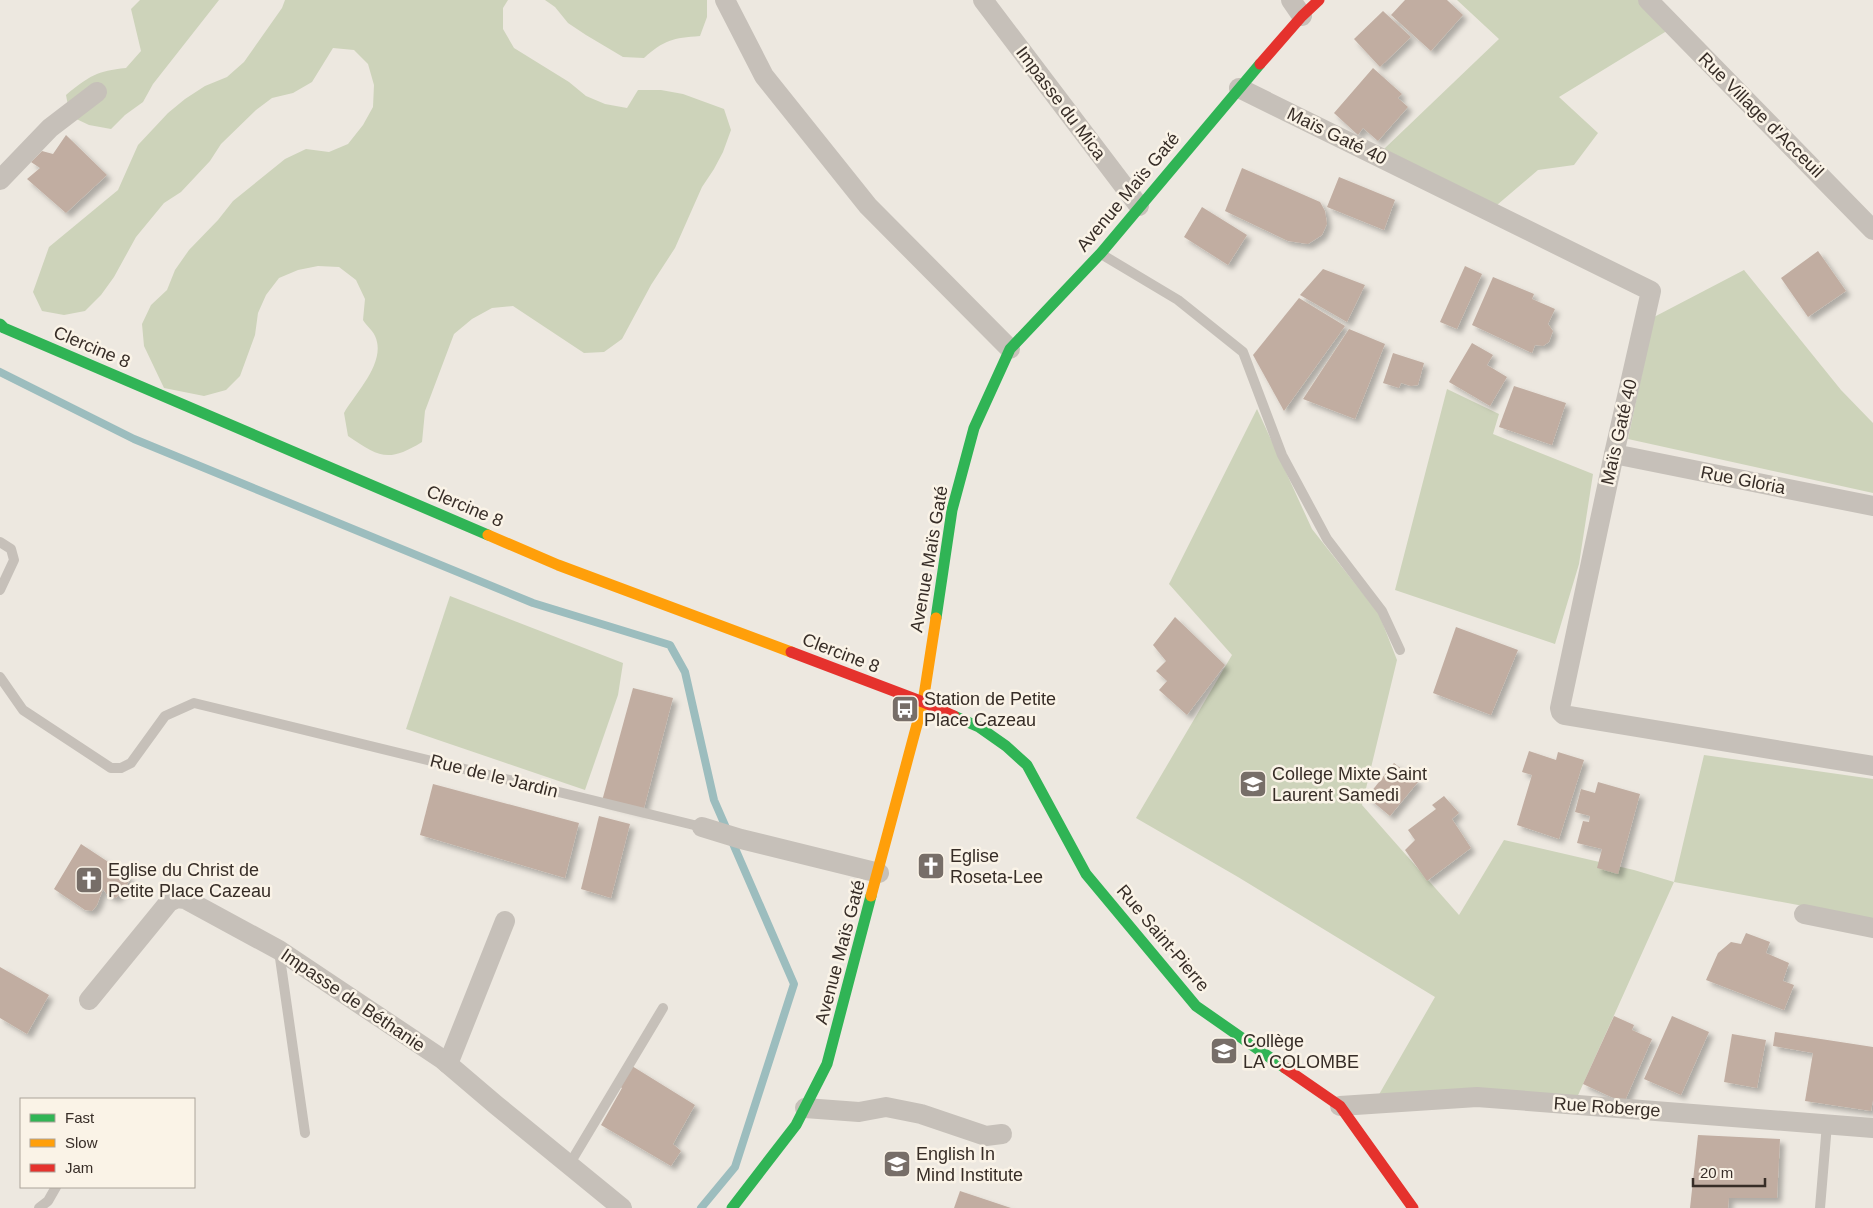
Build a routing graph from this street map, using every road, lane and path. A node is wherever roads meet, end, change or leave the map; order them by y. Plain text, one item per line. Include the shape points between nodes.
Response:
1 (725, 0) edge
2 (983, 0) edge
3 (1319, 0) edge
4 (1648, 0) edge
5 (1297, 8) edge
6 (1239, 88) junction
7 (96, 92) dead end
8 (0, 180) edge
9 (1139, 206) junction
10 (1873, 230) edge
11 (1100, 253) junction
12 (0, 324) edge
13 (1010, 349) junction
14 (1614, 454) junction
15 (1873, 506) edge
16 (0, 542) edge
17 (0, 590) edge
18 (1400, 650) dead end
19 (0, 677) edge
20 (924, 702) junction
21 (1873, 766) edge
22 (702, 827) joint
23 (879, 874) junction
24 (1804, 914) dead end
25 (505, 921) dead end
26 (1873, 928) edge
27 (279, 950) junction
28 (89, 1000) dead end
29 (663, 1008) dead end
30 (448, 1064) junction
31 (1340, 1106) junction
32 (805, 1108) junction
33 (1827, 1124) junction
34 (1873, 1128) edge
35 (305, 1133) dead end
36 (1002, 1134) dead end
37 (569, 1165) junction
38 (55, 1188) edge
39 (39, 1208) edge
40 (622, 1208) edge
41 (732, 1208) edge
42 (1413, 1208) edge
43 (1820, 1208) edge

1 - 13 street via 764,76 868,206
2 - 9 street, Impasse du Mica
3 - 5 street, Avenue Maïs Gaté
4 - 10 street, Rue Village d'Acceuil
5 - 6 street, Avenue Maïs Gaté
6 - 9 street, Avenue Maïs Gaté
6 - 14 street, Maïs Gaté 40 via 1652,291
7 - 8 street via 50,128
9 - 11 street, Avenue Maïs Gaté
11 - 13 street, Avenue Maïs Gaté
11 - 18 lane via 1178,300 1243,352 1282,455 1326,539 1382,611
12 - 20 street, Clercine 8 via 558,565
13 - 20 street, Avenue Maïs Gaté via 974,428 952,510
14 - 15 street, Rue Gloria
14 - 21 street, Maïs Gaté 40 via 1561,712
16 - 17 lane via 11,549 14,560
19 - 22 lane, Rue de le Jardin via 23,710 111,768 131,763 166,716 194,703
20 - 23 street, Avenue Maïs Gaté
20 - 31 street, Rue Saint-Pierre via 979,727 1027,765 1086,874 1196,1006
22 - 23 street, Rue de le Jardin
23 - 32 street, Avenue Maïs Gaté via 827,1064
24 - 26 street
25 - 30 street
27 - 28 street, Impasse de Béthanie via 185,899 177,898 169,902
27 - 30 street, Impasse de Béthanie
27 - 35 lane
29 - 37 lane
30 - 37 street, Impasse de Béthanie
31 - 33 street, Rue Roberge via 1477,1097
31 - 42 street, Rue Saint-Pierre
32 - 36 street via 859,1112 886,1107 921,1114 986,1136
32 - 41 street, Avenue Maïs Gaté via 796,1125
33 - 34 street, Rue Roberge
33 - 43 lane
37 - 40 street, Impasse de Béthanie
38 - 39 lane via 48,1201

